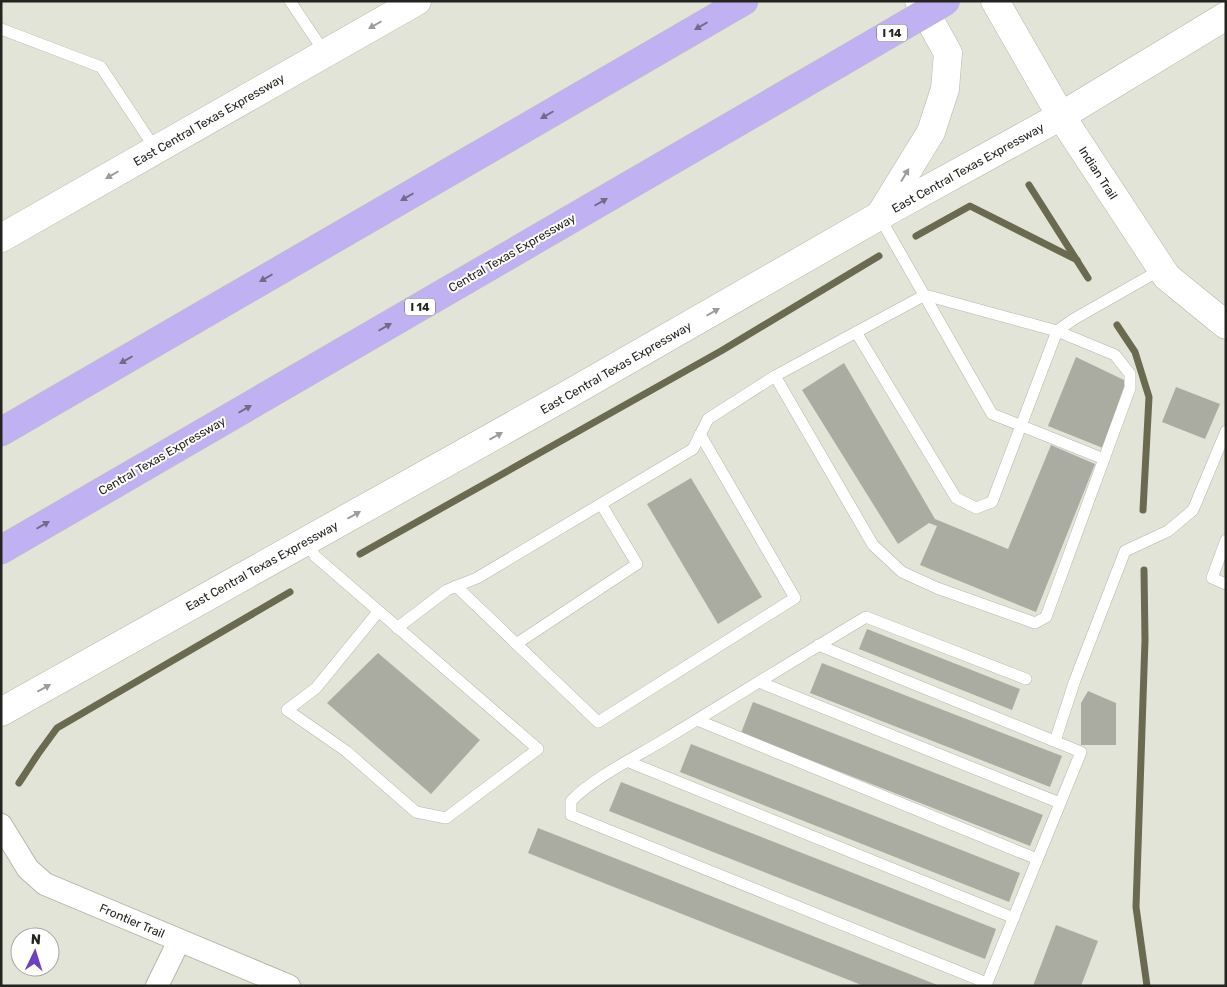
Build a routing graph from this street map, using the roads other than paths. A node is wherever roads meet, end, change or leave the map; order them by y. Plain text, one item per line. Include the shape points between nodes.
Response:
1 (290, 1) edge
2 (417, 1) edge
3 (744, 1) edge
4 (919, 1) edge
5 (946, 1) edge
6 (995, 1) edge
7 (1226, 16) edge
8 (1, 29) edge
9 (325, 53) junction
10 (1061, 116) junction
11 (156, 150) junction
12 (880, 216) junction
13 (1, 238) edge
14 (1162, 269) junction
15 (925, 295) junction
16 (1226, 325) edge
17 (1057, 330) junction
18 (856, 332) junction
19 (775, 376) junction
20 (1020, 426) junction
21 (1226, 431) edge
22 (1, 432) edge
23 (700, 434) junction
24 (1104, 459) junction
25 (601, 504) junction
26 (307, 540) junction
27 (1226, 540) edge
28 (1, 550) edge
29 (1226, 584) edge
30 (456, 586) junction
31 (378, 612) junction
32 (397, 628) junction
33 (516, 644) junction
34 (818, 646) junction
35 (1026, 679) dead end
36 (759, 682) junction
37 (1, 712) edge
38 (697, 720) junction
39 (1055, 741) junction
40 (628, 762) junction
41 (1060, 803) junction
42 (1, 825) edge
43 (1037, 859) junction
44 (1014, 918) junction
45 (179, 941) junction
46 (157, 986) edge
47 (289, 986) edge

1 - 9 lane
2 -> 9 main road, East Central Texas Expressway
3 -> 22 highway
12 -> 4 main road via 931,132 945,89 948,53
28 -> 5 highway, Central Texas Expressway / I 14, bridge
6 - 10 main road, Indian Trail
7 - 10 main road, East Central Texas Expressway
8 - 11 lane via 101,67
9 - 11 main road, East Central Texas Expressway
10 - 12 main road, East Central Texas Expressway
10 - 14 main road, Indian Trail
11 -> 13 main road, East Central Texas Expressway
12 - 15 lane
26 -> 12 main road, East Central Texas Expressway via 568,396
14 - 16 main road, Indian Trail
14 - 17 lane
15 - 17 lane
15 - 18 lane
15 - 20 lane via 992,414
17 - 20 lane
17 - 24 lane via 1115,355 1130,374 1130,388
18 - 19 lane
18 - 20 lane via 956,498 976,508 992,502
19 - 23 lane via 708,419
19 - 24 lane via 873,545 902,572 1035,623 1046,617
20 - 24 lane
21 - 39 lane via 1193,510 1168,531 1124,551
23 - 25 lane via 693,449
23 - 33 lane via 795,598 598,722
25 - 30 lane via 477,578
25 - 33 lane via 637,564
26 - 31 lane via 315,556
37 -> 26 main road, East Central Texas Expressway
27 - 29 lane via 1212,578
30 - 32 lane
30 - 33 lane
31 - 32 lane
31 - 32 lane via 316,688 287,710 346,751 416,812 446,818 538,749
34 - 35 lane via 866,617
34 - 36 lane
34 - 39 lane
36 - 38 lane
36 - 41 lane
38 - 40 lane
38 - 43 lane
39 - 41 lane via 1081,752
40 - 44 lane
40 - 44 lane via 571,801 571,815 987,983
41 - 43 lane
42 - 45 street, Frontier Trail via 28,869 44,884
43 - 44 lane
45 - 46 street
45 - 47 street, Frontier Trail

